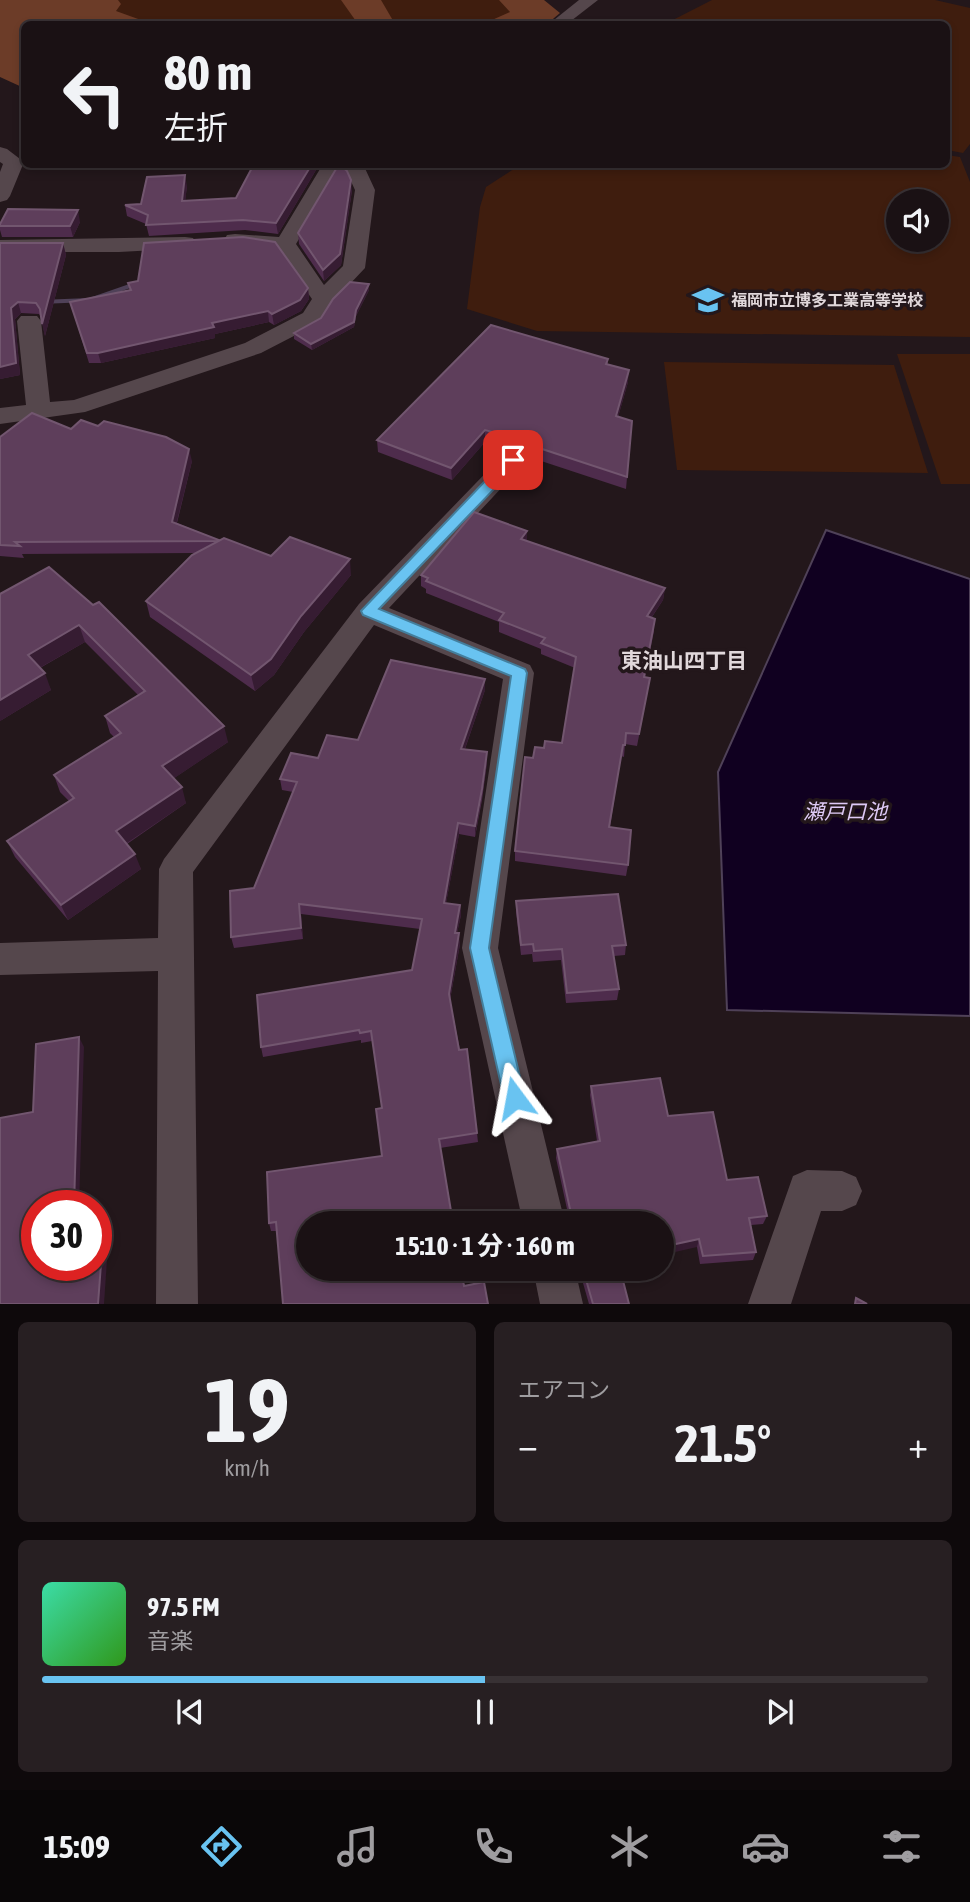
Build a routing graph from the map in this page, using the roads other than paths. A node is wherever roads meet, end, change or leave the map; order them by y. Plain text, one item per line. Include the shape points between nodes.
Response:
1 (590, 0) edge
2 (561, 21) edge
3 (0, 153) edge
4 (331, 168) edge
5 (355, 168) edge
6 (0, 196) edge
7 (0, 246) edge
8 (291, 253) junction
9 (323, 299) junction
10 (29, 321) edge
11 (40, 411) junction
12 (0, 416) edge
13 (513, 460) dead end
14 (369, 611) junction
15 (177, 954) junction
16 (0, 959) edge
17 (842, 1191) dead end
18 (541, 1211) edge
19 (557, 1281) edge
20 (177, 1304) edge
21 (562, 1304) edge
22 (769, 1304) edge

1 - 2 street
3 - 6 street via 14,162
4 - 8 street
5 - 9 street via 365,190 354,268
7 - 8 street via 245,239
8 - 9 street
9 - 11 street via 310,318 253,348 76,407
10 - 11 street
11 - 12 street
13 - 14 street
14 - 15 street via 176,869
14 - 18 street via 519,673 480,948
15 - 16 street
15 - 20 street
17 - 22 street via 807,1190
19 - 21 street

